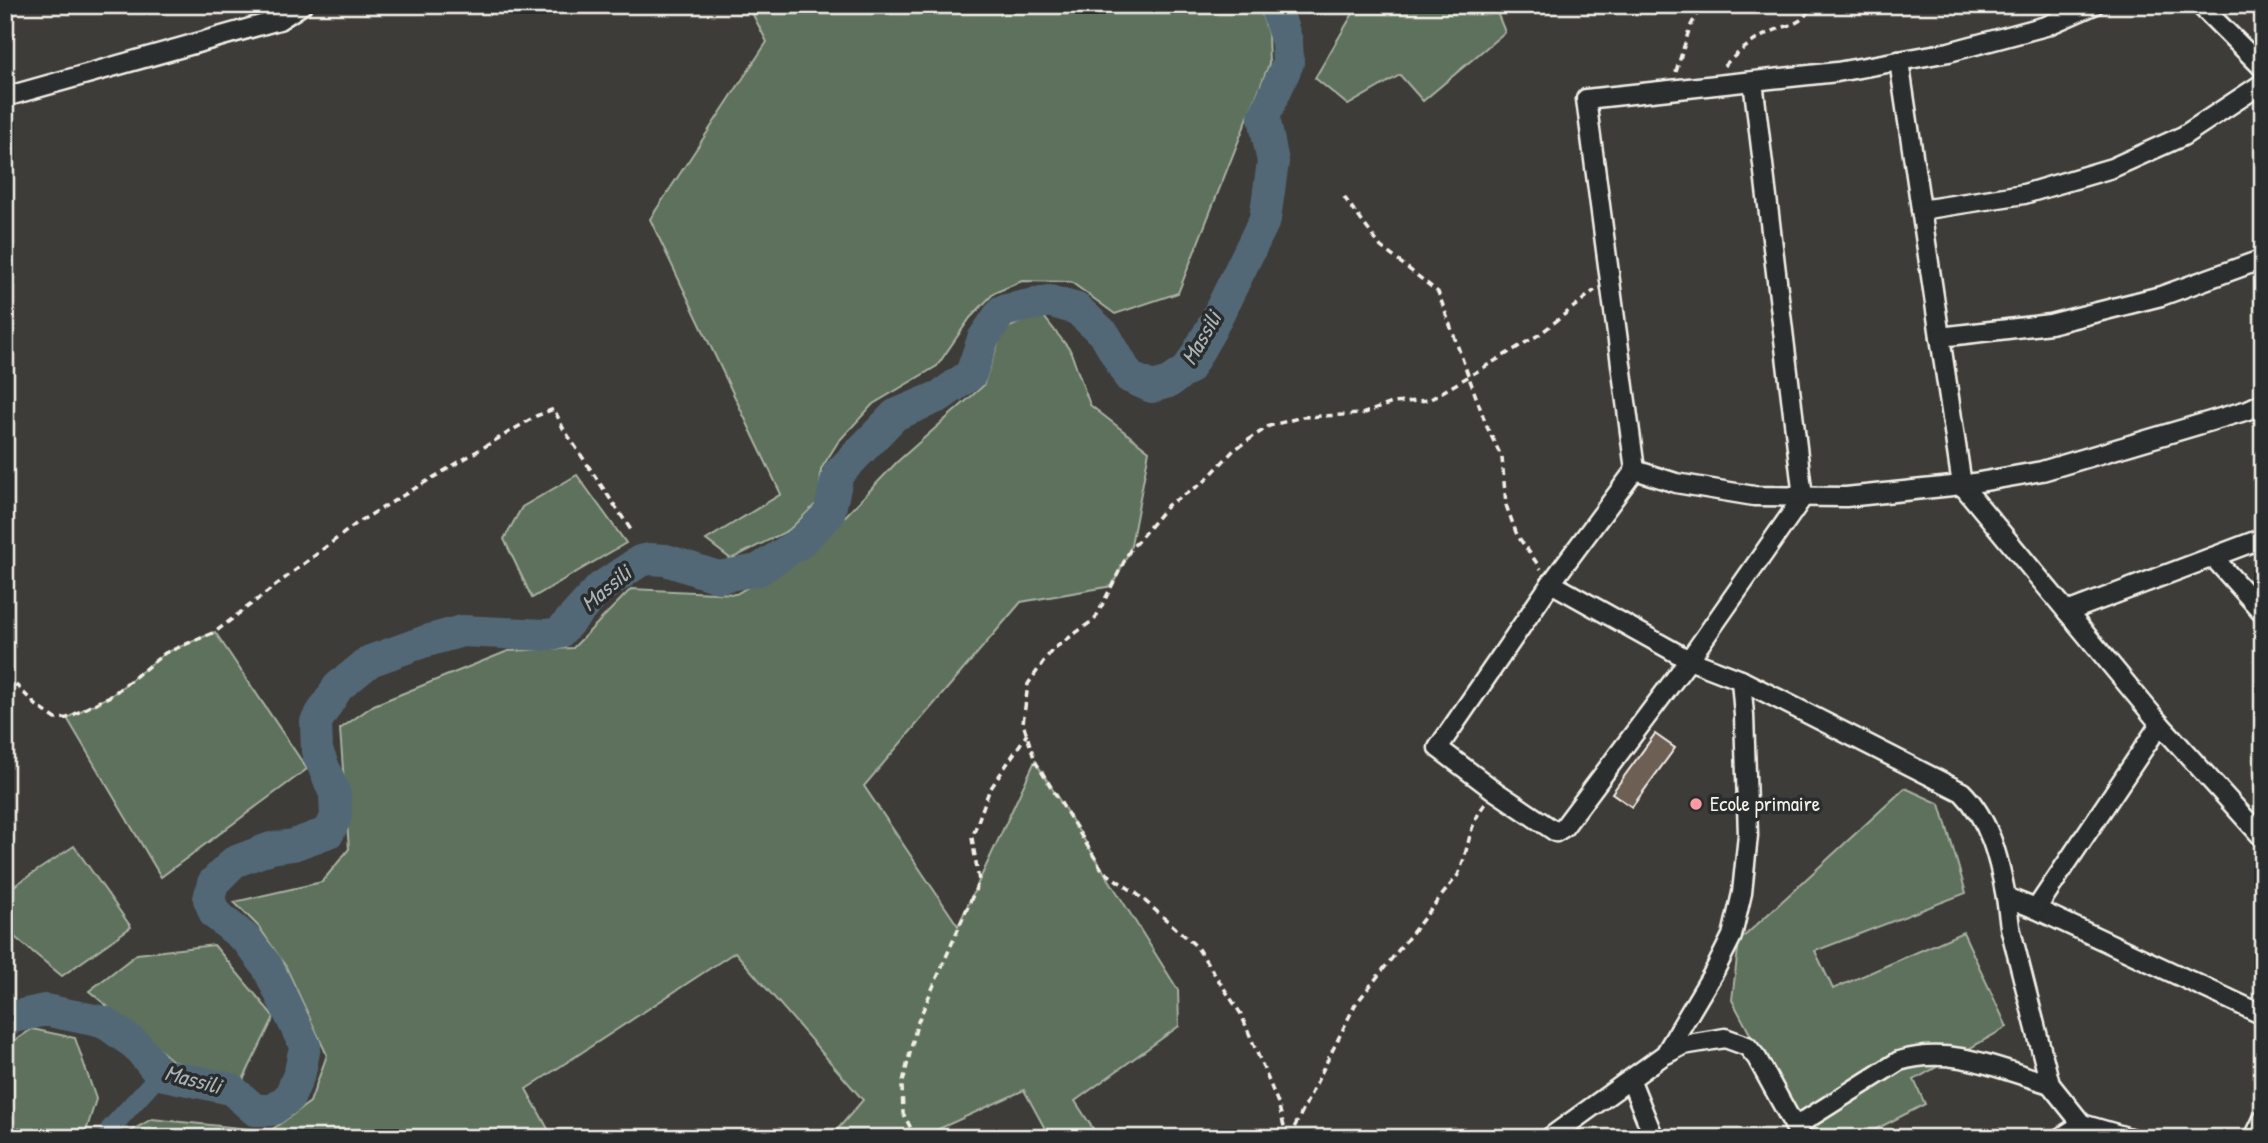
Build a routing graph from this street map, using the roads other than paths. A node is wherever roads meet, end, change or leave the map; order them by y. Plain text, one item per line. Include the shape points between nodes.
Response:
1 (302, 5) edge
2 (2094, 5) edge
3 (2200, 5) edge
4 (1899, 61) junction
5 (2263, 68) edge
6 (1753, 81) junction
7 (2263, 83) edge
8 (5, 97) edge
9 (1921, 210) junction
10 (2263, 259) edge
11 (1940, 337) junction
12 (2263, 403) edge
13 (1635, 470) junction
14 (1962, 485) junction
15 (1802, 497) junction
16 (2263, 538) edge
17 (2213, 556) junction
18 (1550, 583) junction
19 (2067, 612) junction
20 (2263, 613) edge
21 (1689, 660) junction
22 (1741, 680) junction
23 (2160, 724) junction
24 (2263, 838) edge
25 (2006, 897) junction
26 (2036, 909) junction
27 (2263, 1015) edge
28 (1665, 1054) junction
29 (1630, 1080) junction
30 (2050, 1084) junction
31 (2263, 1119) edge
32 (2082, 1124) junction
33 (1798, 1132) edge
34 (1549, 1138) edge
35 (1654, 1138) edge
36 (2060, 1138) edge
37 (2130, 1138) edge
38 (2254, 1138) edge

1 - 8 street via 279,20
2 - 4 street via 2046,26
3 - 5 street
4 - 6 street
4 - 9 street
6 - 13 street via 1586,99
6 - 15 street
7 - 9 street via 2183,136 2112,168 2024,194
9 - 11 street
10 - 11 street via 2161,296 2050,324
11 - 14 street
12 - 14 street via 2042,471
13 - 15 street via 1676,483 1754,496
13 - 18 street
14 - 15 street
14 - 19 street
15 - 21 street
16 - 17 street
17 - 19 street
17 - 20 street
18 - 21 street
18 - 21 street via 1438,748 1556,832
19 - 23 street
21 - 22 street
22 - 25 street via 1962,792 1982,817 2000,862
22 - 28 street via 1748,835 1742,893 1732,936
23 - 24 street
23 - 26 street
25 - 26 street
25 - 30 street
26 - 27 street
28 - 29 street
28 - 33 street via 1683,1045 1725,1038 1747,1046
29 - 34 street
29 - 35 street
30 - 32 street
30 - 33 street via 1976,1060 1917,1056 1899,1061
31 - 38 street
32 - 36 street
32 - 37 street

